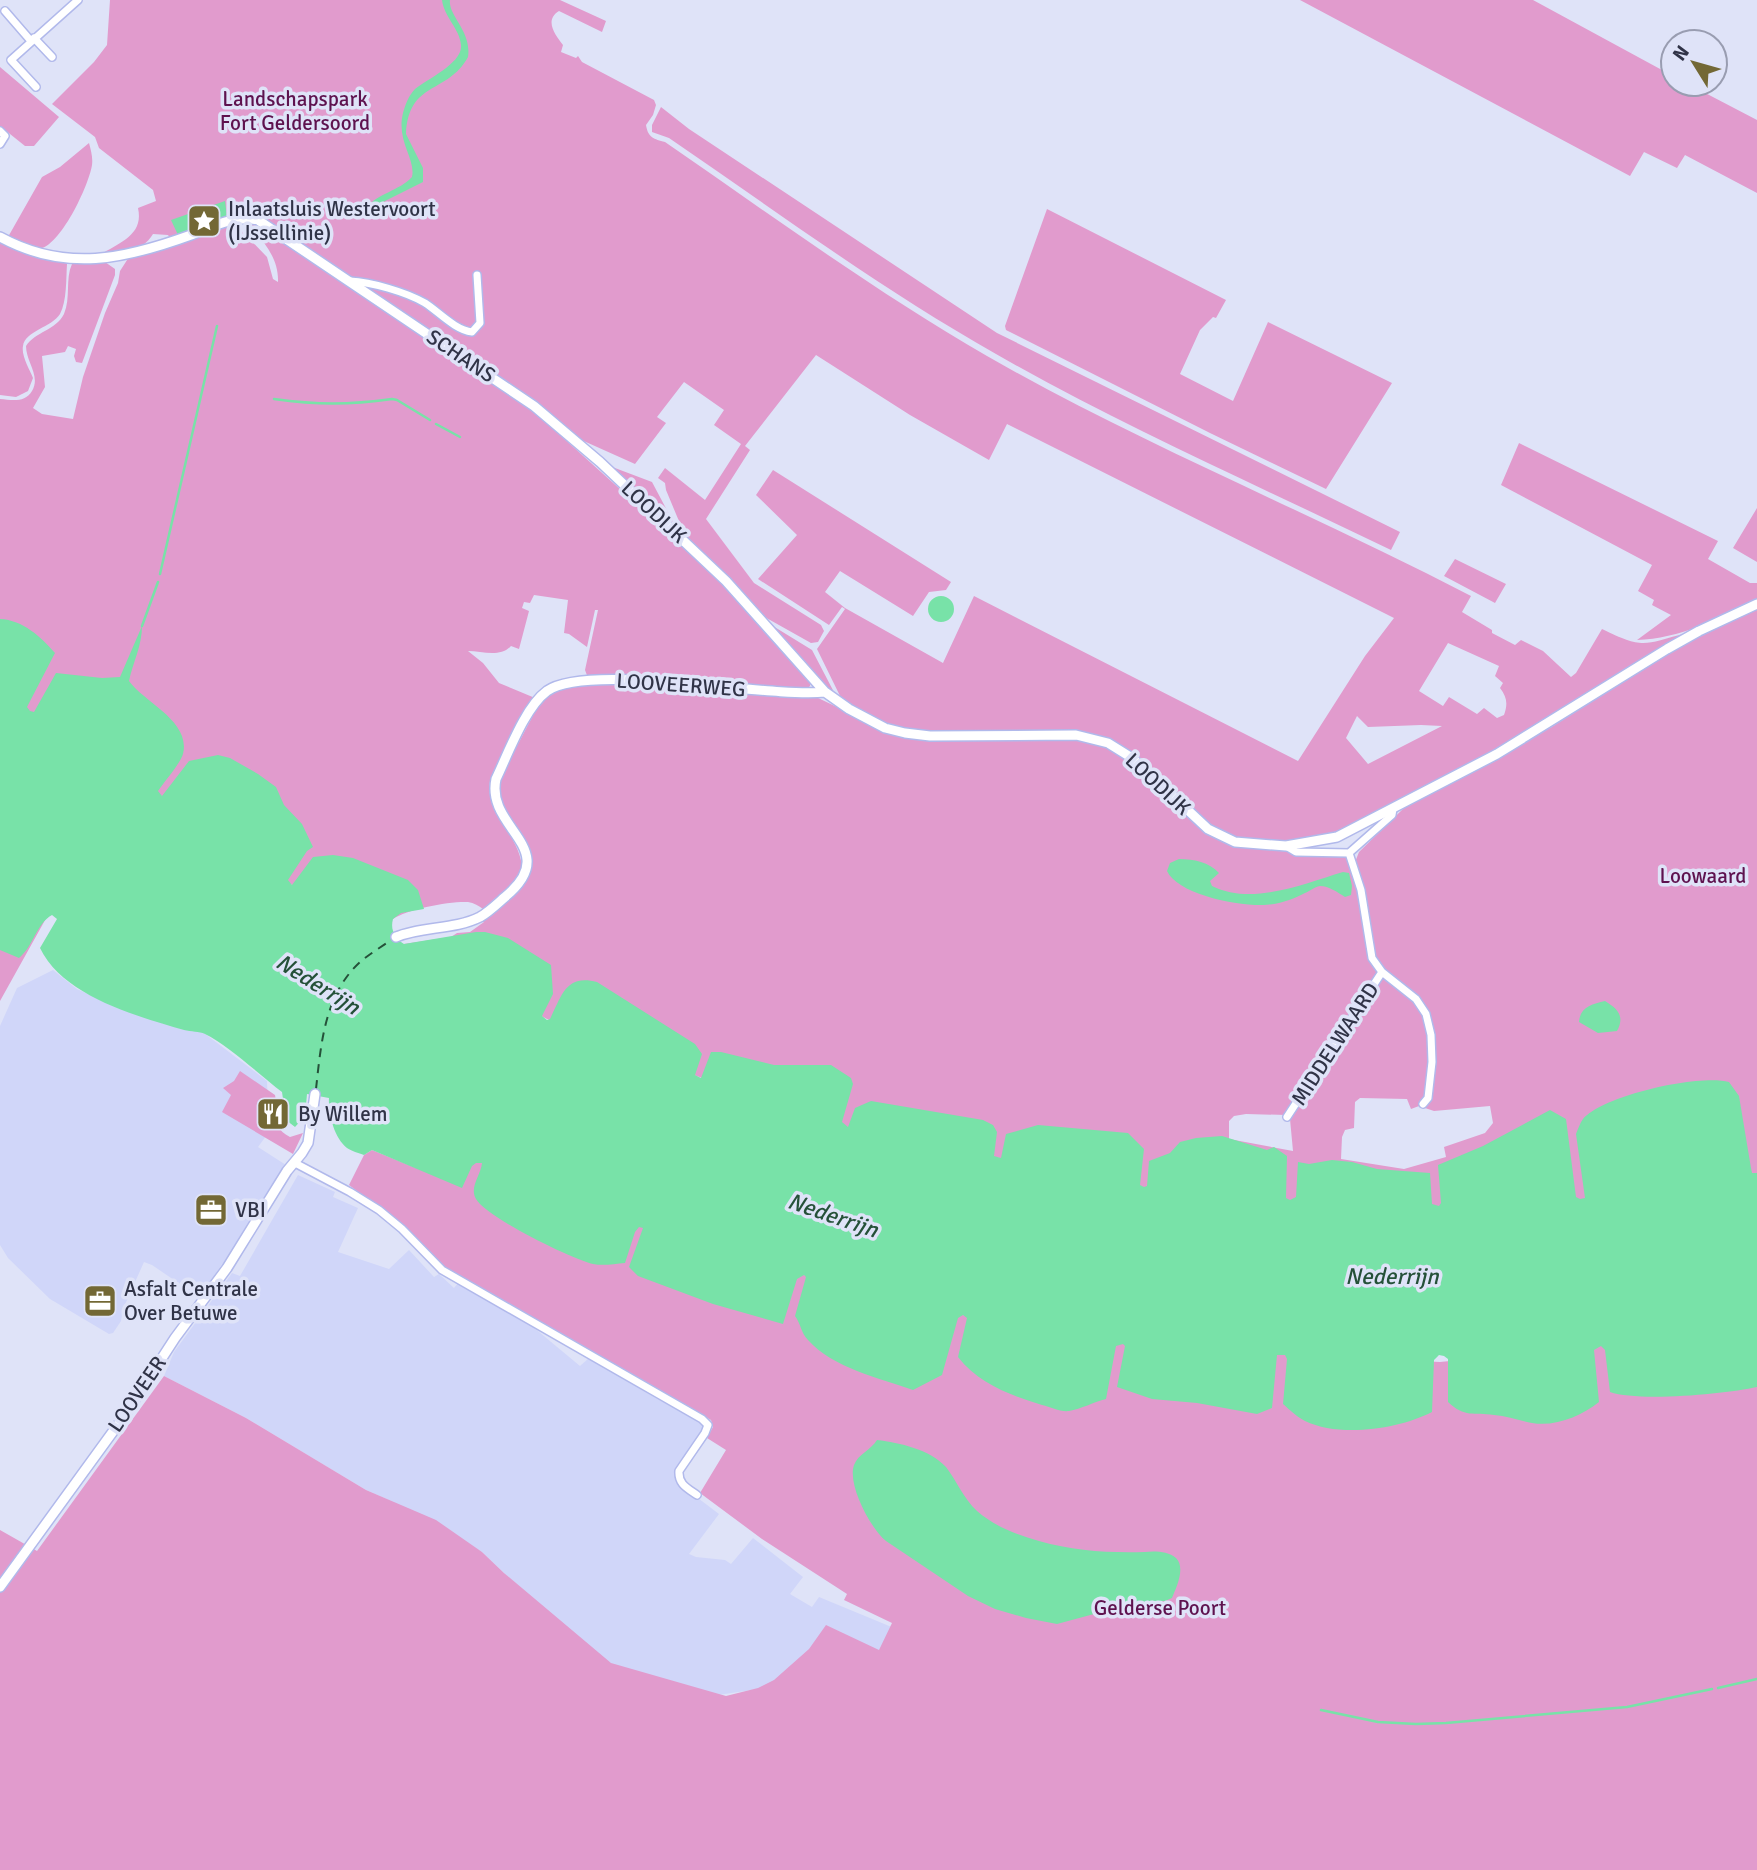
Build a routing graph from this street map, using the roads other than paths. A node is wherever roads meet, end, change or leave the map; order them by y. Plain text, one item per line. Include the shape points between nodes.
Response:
1 (78, 0) edge
2 (5, 11) dead end
3 (32, 39) junction
4 (52, 57) dead end
5 (36, 87) dead end
6 (0, 131) edge
7 (0, 144) edge
8 (0, 237) edge
9 (477, 275) dead end
10 (350, 281) junction
11 (570, 436) joint
12 (1757, 604) edge
13 (825, 692) junction
14 (1394, 809) junction
15 (1286, 846) junction
16 (1349, 853) junction
17 (396, 937) dead end
18 (1382, 972) junction
19 (315, 1094) dead end
20 (1423, 1104) dead end
21 (1287, 1117) dead end
22 (295, 1163) junction
23 (697, 1495) dead end
24 (0, 1587) edge

1 - 3 street
2 - 3 street
3 - 4 street
3 - 5 street via 11,60
6 - 7 street via 5,136
8 - 10 street, SCHANS via 27,249 100,260 246,218 272,228
9 - 10 street, SCHANS via 480,323 472,332 422,302 366,282
10 - 11 street, SCHANS via 534,406
11 - 13 street, LOODIJK via 726,581
12 - 14 street, LOODIJK via 1699,631 1529,736
13 - 15 street, LOODIJK via 868,720 905,733 1076,735 1108,743 1132,758 1218,835 1242,843
13 - 17 street, LOOVEERWEG via 625,679 556,687 540,697 494,790 496,802 525,851 526,875 481,916
14 - 15 street, LOODIJK via 1337,837
14 - 16 street
15 - 16 street via 1296,852
16 - 18 street, MIDDELWAARD via 1361,890 1369,949
18 - 20 street, MIDDELWAARD via 1416,999 1426,1014 1432,1062
18 - 21 street, MIDDELWAARD
19 - 22 street, LOOVEER via 308,1143
22 - 23 street via 379,1210 442,1270 702,1419 708,1425 705,1433 678,1478
22 - 24 street, LOOVEER via 161,1366

